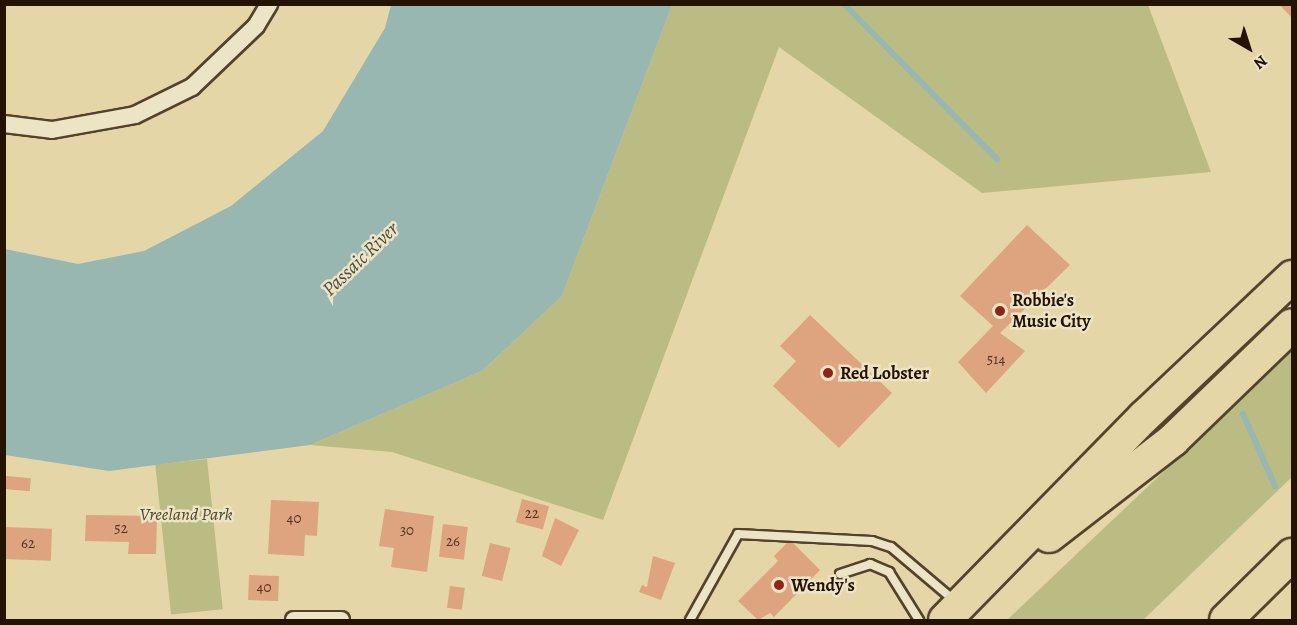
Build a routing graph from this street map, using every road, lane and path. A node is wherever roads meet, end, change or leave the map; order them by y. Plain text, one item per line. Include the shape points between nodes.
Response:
1 (269, 4) edge
2 (4, 124) edge
3 (1293, 277) edge
4 (1293, 325) edge
5 (1293, 555) edge
6 (840, 574) dead end
7 (952, 613) edge
8 (294, 621) edge
9 (341, 621) edge
10 (690, 621) edge
11 (919, 621) edge
12 (1226, 621) edge

1 - 2 street via 256,26 192,87 135,115 52,130
3 - 7 highway via 1144,417
4 - 7 highway via 1173,440
5 - 12 highway
6 - 11 lane via 870,564 889,572
7 - 10 lane via 891,547 872,541 738,534
8 - 9 street

